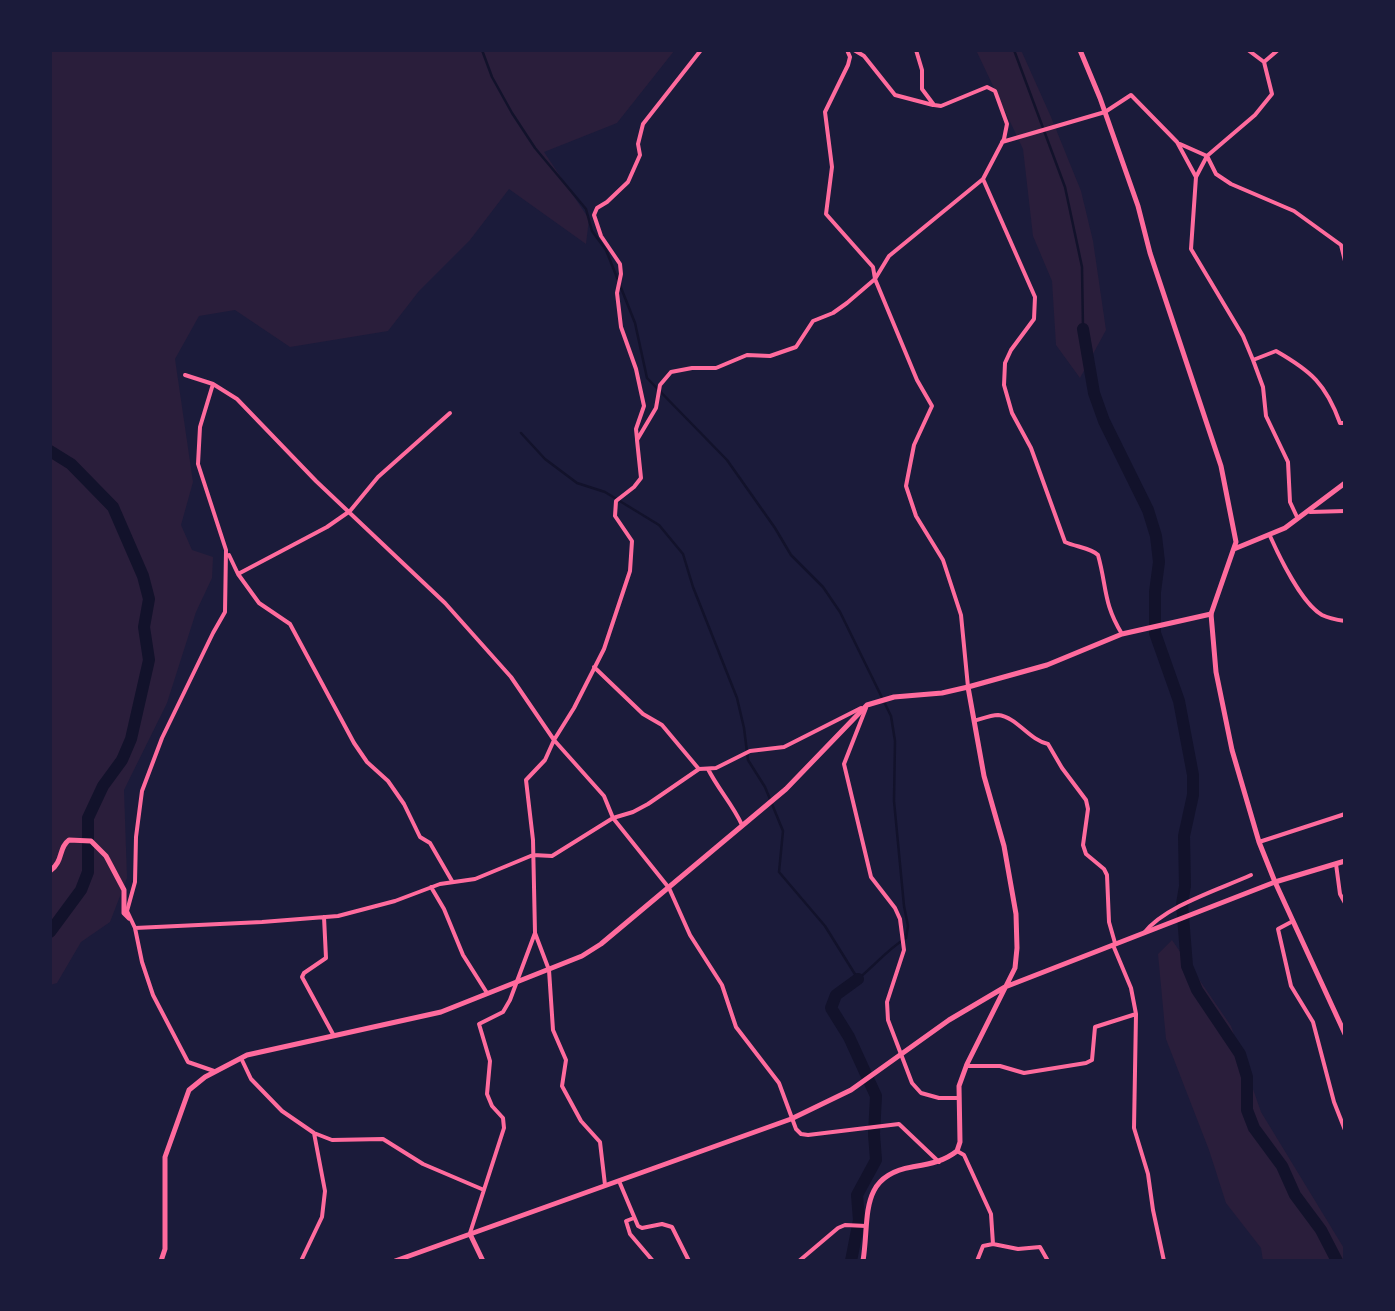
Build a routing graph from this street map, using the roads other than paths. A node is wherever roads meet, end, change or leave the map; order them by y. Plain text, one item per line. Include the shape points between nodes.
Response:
1 (700, 50) edge
2 (847, 50) edge
3 (854, 50) edge
4 (916, 50) edge
5 (1080, 50) edge
6 (1248, 50) edge
7 (1278, 50) edge
8 (1264, 62) junction
9 (934, 105) junction
10 (1104, 112) junction
11 (1002, 142) junction
12 (1176, 142) junction
13 (1207, 156) junction
14 (1196, 177) junction
15 (983, 178) junction
16 (1345, 261) edge
17 (875, 279) junction
18 (1253, 360) junction
19 (185, 375) dead end
20 (213, 384) junction
21 (450, 413) dead end
22 (1345, 423) edge
23 (637, 440) junction
24 (1345, 483) edge
25 (350, 511) junction
26 (1345, 511) edge
27 (1308, 512) junction
28 (1299, 520) junction
29 (1270, 536) junction
30 (1234, 549) junction
31 (226, 550) junction
32 (238, 574) junction
33 (1210, 614) junction
34 (1345, 622) edge
35 (1126, 633) junction
36 (594, 667) junction
37 (968, 687) junction
38 (866, 706) junction
39 (974, 721) junction
40 (554, 740) junction
41 (708, 769) junction
42 (699, 770) junction
43 (1345, 814) edge
44 (613, 818) junction
45 (743, 827) junction
46 (1260, 842) junction
47 (532, 855) junction
48 (1345, 861) edge
49 (1336, 864) junction
50 (50, 871) edge
51 (1250, 876) dead end
52 (452, 882) junction
53 (1275, 882) junction
54 (431, 887) junction
55 (669, 888) junction
56 (1345, 902) edge
57 (324, 917) junction
58 (129, 918) junction
59 (1293, 921) junction
60 (135, 928) junction
61 (536, 933) junction
62 (1144, 933) junction
63 (1114, 944) junction
64 (550, 970) junction
65 (517, 982) junction
66 (1005, 987) junction
67 (488, 993) junction
68 (1136, 1014) junction
69 (1345, 1034) edge
70 (334, 1036) junction
71 (901, 1055) junction
72 (241, 1058) junction
73 (966, 1066) junction
74 (214, 1072) junction
75 (958, 1098) junction
76 (791, 1119) junction
77 (1345, 1130) edge
78 (314, 1133) junction
79 (957, 1151) junction
80 (938, 1162) junction
81 (620, 1181) junction
82 (605, 1186) junction
83 (485, 1191) junction
84 (634, 1218) junction
85 (866, 1226) junction
86 (470, 1234) junction
87 (993, 1244) junction
88 (162, 1261) edge
89 (301, 1261) edge
90 (395, 1261) edge
91 (482, 1261) edge
92 (653, 1261) edge
93 (689, 1261) edge
94 (799, 1261) edge
95 (863, 1261) edge
96 (978, 1261) edge
97 (1048, 1261) edge
98 (1164, 1261) edge

1 - 23 street via 643,124 628,182 594,215 620,264 621,326 644,406
2 - 17 street via 848,65 825,112 832,167 826,214 873,266
3 - 9 street via 895,95
4 - 9 street via 922,90
5 - 10 street
6 - 8 street
7 - 8 street
8 - 13 street via 1272,94
9 - 11 street via 987,87 995,91 1007,124
10 - 11 street
10 - 12 street via 1131,95
10 - 30 street via 1212,436
11 - 15 street
12 - 13 street
12 - 14 street
13 - 14 street
13 - 16 street via 1231,184 1294,211 1341,245
14 - 18 street via 1191,248
15 - 17 street via 888,256
15 - 35 street via 1035,296 1034,319 1005,363 1012,413 1065,542 1098,554 1106,600
17 - 23 street via 813,321 796,347 671,372
17 - 37 street via 932,406 914,445 906,486 943,560 961,615
18 - 22 street via 1276,351 1298,364 1322,386
18 - 28 street via 1266,416 1288,462 1290,502
19 - 20 street
20 - 25 street
20 - 31 street via 198,464
21 - 25 street via 378,476
23 - 36 street via 641,478 619,499 615,516 632,541 630,571
24 - 27 street
25 - 32 street
25 - 40 street via 445,602 511,677
26 - 27 street
27 - 28 street
28 - 29 street
29 - 30 street
29 - 34 street via 1320,615
30 - 33 street
31 - 32 street
31 - 58 street via 225,612 142,791
32 - 52 street via 259,603 290,624 354,743 396,792
33 - 35 street
33 - 46 street via 1222,711
35 - 37 street via 1048,665
36 - 40 street
36 - 42 street via 662,726
37 - 38 street
37 - 39 street
38 - 41 street via 784,747 750,751
38 - 45 street
38 - 71 street via 844,764 871,876 900,919 901,960 887,1002
39 - 63 street via 997,715 1048,744 1081,792 1088,809 1083,846 1107,875
39 - 66 street via 1016,914 1015,968
40 - 44 street via 604,796
40 - 47 street via 526,780
41 - 42 street
41 - 45 street
42 - 44 street
43 - 46 street
44 - 47 street via 552,856
44 - 55 street
45 - 55 street
46 - 53 street
47 - 52 street via 475,880
47 - 61 street
48 - 49 street
49 - 53 street
49 - 56 street
50 - 58 street via 64,843 91,841 116,872
51 - 62 street via 1172,910
52 - 54 street
53 - 59 street
53 - 62 street
54 - 57 street
54 - 67 street
55 - 64 street via 601,944
55 - 76 street via 722,985 736,1028 778,1083
57 - 60 street
57 - 70 street via 326,958 302,977
58 - 60 street
59 - 69 street
59 - 77 street via 1278,930 1291,986 1313,1022
60 - 74 street via 153,996 188,1062
61 - 64 street
61 - 65 street
62 - 63 street
63 - 66 street
63 - 68 street
64 - 65 street
64 - 82 street via 553,1030 566,1060 562,1086 600,1142
65 - 67 street
65 - 83 street via 503,1012 479,1024 490,1061 488,1094 504,1128
66 - 71 street
66 - 73 street
67 - 70 street via 440,1012
68 - 73 street via 1095,1027 1092,1060 1086,1063 1024,1073
68 - 98 street via 1134,1128
70 - 72 street
71 - 75 street via 921,1093
71 - 76 street
72 - 74 street
72 - 78 street via 282,1111
73 - 75 street
74 - 88 street via 189,1090 165,1158
75 - 79 street
76 - 80 street via 808,1135 904,1126
76 - 81 street
78 - 83 street via 332,1140 384,1139
78 - 89 street via 326,1191
79 - 80 street
79 - 87 street via 991,1214
80 - 85 street via 881,1179
81 - 82 street
81 - 84 street
82 - 86 street
83 - 86 street
84 - 92 street via 626,1221 630,1234
84 - 93 street via 642,1228 672,1227
85 - 94 street via 838,1228
85 - 95 street
86 - 90 street
86 - 91 street
87 - 96 street via 983,1246
87 - 97 street via 1040,1247

